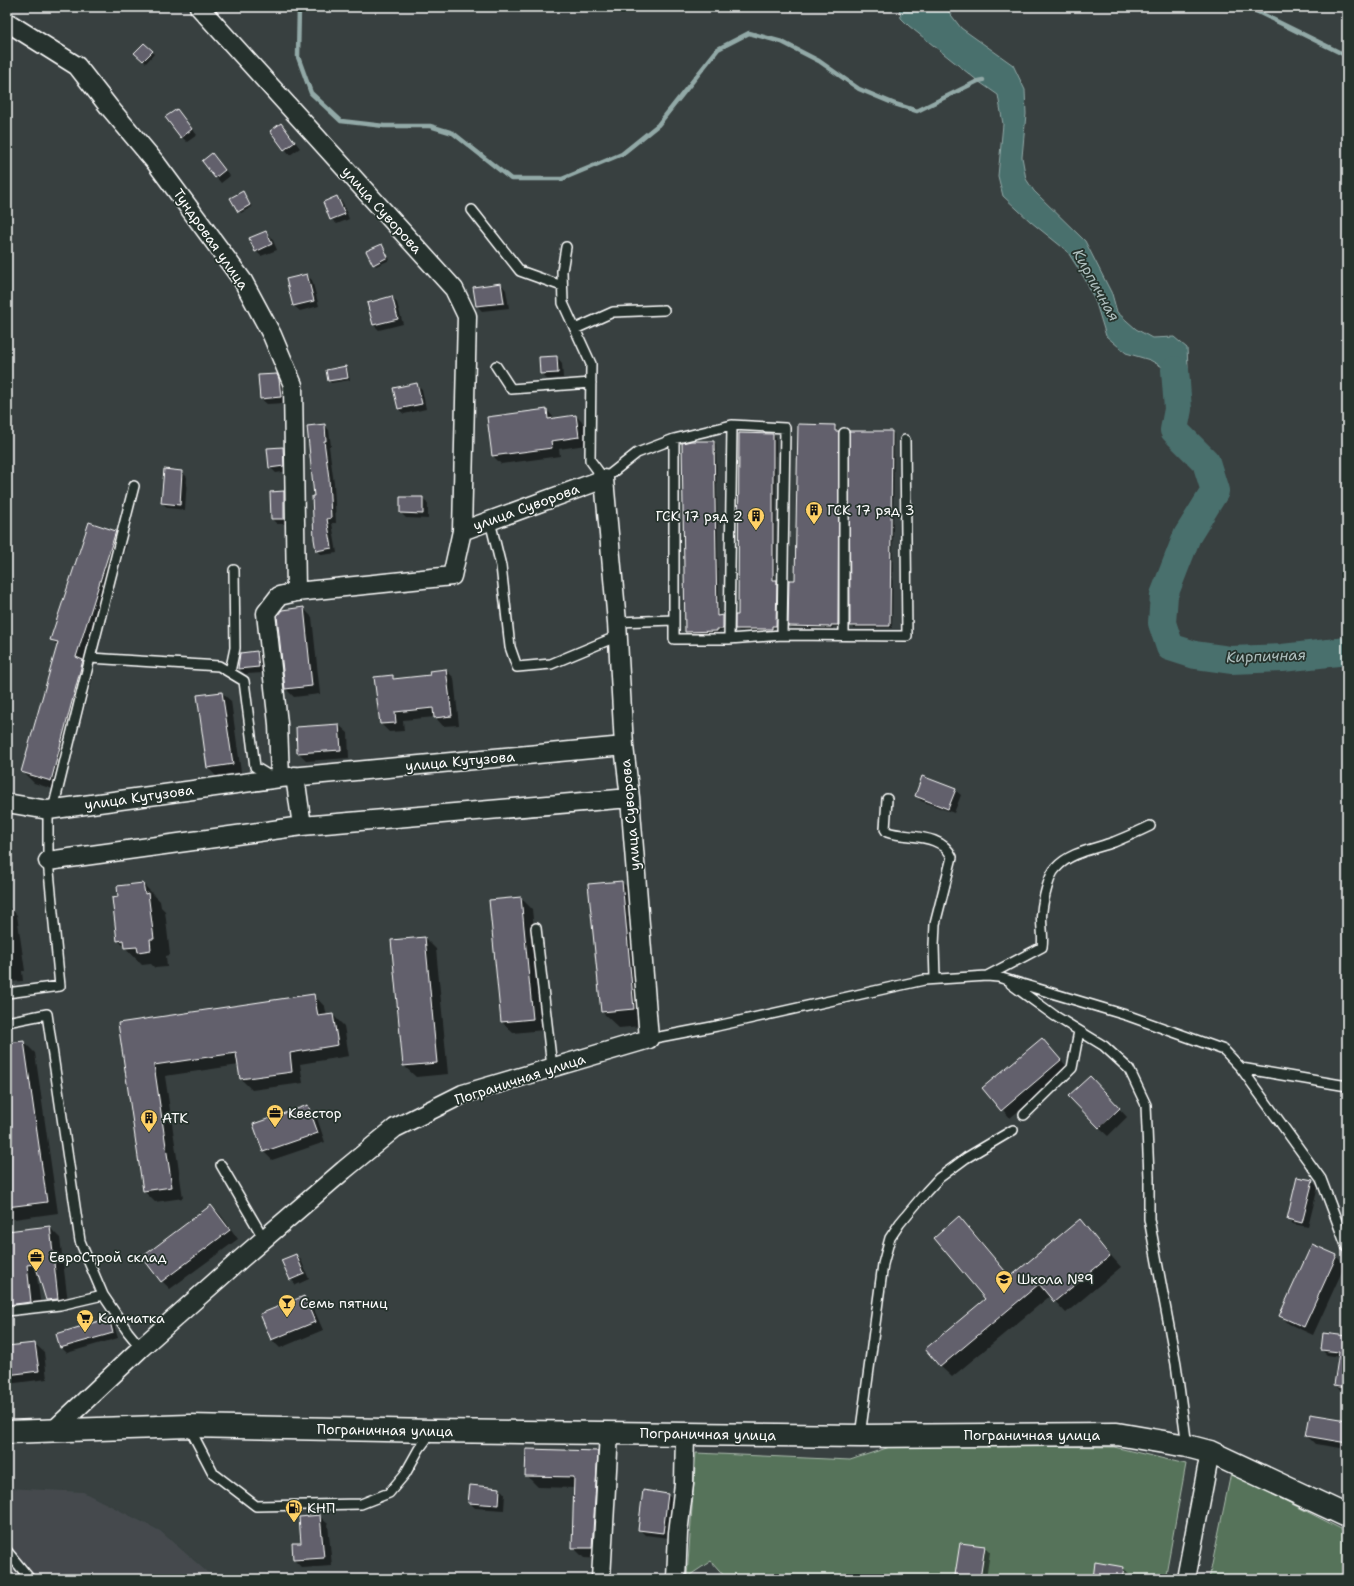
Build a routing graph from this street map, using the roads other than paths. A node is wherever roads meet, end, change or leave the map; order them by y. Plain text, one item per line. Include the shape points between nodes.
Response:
1 (199, 7) edge
2 (7, 22) edge
3 (472, 210) dead end
4 (566, 247) dead end
5 (562, 286) junction
6 (664, 310) dead end
7 (575, 329) junction
8 (496, 366) dead end
9 (591, 383) junction
10 (732, 425) junction
11 (844, 433) dead end
12 (674, 439) junction
13 (905, 440) dead end
14 (604, 479) junction
15 (134, 486) dead end
16 (490, 521) junction
17 (462, 531) junction
18 (234, 570) dead end
19 (296, 592) junction
20 (673, 620) junction
21 (617, 629) junction
22 (782, 635) junction
23 (844, 635) junction
24 (729, 639) junction
25 (90, 658) junction
26 (230, 672) junction
27 (624, 746) junction
28 (283, 777) junction
29 (630, 798) junction
30 (887, 799) dead end
31 (7, 804) edge
32 (50, 809) junction
33 (302, 826) junction
34 (1150, 826) dead end
35 (48, 860) junction
36 (536, 928) dead end
37 (987, 976) junction
38 (936, 978) junction
39 (1004, 980) junction
40 (7, 993) edge
41 (7, 1022) edge
42 (1079, 1031) junction
43 (649, 1039) junction
44 (552, 1067) junction
45 (1241, 1068) junction
46 (1347, 1086) edge
47 (1024, 1115) dead end
48 (1013, 1130) dead end
49 (221, 1165) dead end
50 (264, 1239) junction
51 (1347, 1248) edge
52 (103, 1295) junction
53 (7, 1311) edge
54 (142, 1348) junction
55 (189, 1426) junction
56 (54, 1430) junction
57 (433, 1431) junction
58 (7, 1432) edge
59 (609, 1433) junction
60 (685, 1434) junction
61 (860, 1436) junction
62 (1187, 1446) junction
63 (1210, 1452) junction
64 (1347, 1516) edge
65 (7, 1551) edge
66 (30, 1579) edge
67 (601, 1579) edge
68 (676, 1579) edge
69 (1186, 1579) edge

1 - 17 street, улица Суворова via 454,289 467,316
2 - 19 street, Тундровая улица via 77,66 156,163 243,281 272,335 293,385
3 - 5 lane via 520,271
4 - 5 lane
5 - 7 lane via 563,303
6 - 7 lane via 613,312
7 - 9 lane via 591,364
8 - 9 lane via 511,389
9 - 14 lane via 590,460
10 - 12 lane
10 - 22 lane via 785,428
10 - 24 lane
11 - 23 lane
12 - 14 lane via 637,453
12 - 20 lane
13 - 23 lane via 907,636
14 - 16 street, улица Суворова
14 - 21 street, улица Суворова
15 - 25 lane
16 - 17 street, улица Суворова
16 - 21 lane via 501,566 510,646 517,667 551,664
17 - 19 street via 452,576
18 - 26 lane via 235,648
19 - 28 street via 279,596 266,613
20 - 21 lane
20 - 24 lane via 674,639
21 - 27 street, улица Суворова
22 - 23 lane
22 - 24 lane
25 - 26 lane via 219,666
25 - 32 lane
26 - 28 lane via 244,681 255,767
27 - 28 street, улица Кутузова
27 - 29 street, улица Суворова
28 - 32 street, улица Кутузова
28 - 33 street
29 - 33 street
29 - 43 street, улица Суворова
30 - 38 lane via 887,832 937,843 947,849 952,857 936,924
31 - 32 street, улица Кутузова
32 - 35 lane
33 - 35 street
34 - 37 lane via 1069,858 1056,867 1050,878 1042,911 1042,947
35 - 40 lane via 60,986
36 - 44 lane
37 - 38 lane
37 - 39 lane
38 - 43 lane
39 - 42 lane
39 - 45 lane via 1129,1016 1224,1050
41 - 52 lane via 47,1014 80,1241
42 - 47 lane via 1072,1068
42 - 62 lane via 1104,1046 1129,1069 1146,1105 1149,1219 1176,1364
43 - 44 street, Пограничная улица
44 - 50 street, Пограничная улица via 463,1094 395,1128
45 - 46 lane
45 - 51 lane via 1321,1179
48 - 61 lane via 966,1158 939,1178 914,1205 890,1238 883,1264
49 - 50 lane
50 - 54 street, Пограничная улица
52 - 53 lane via 60,1305
52 - 54 lane
54 - 56 street, Пограничная улица
55 - 56 street, Пограничная улица
55 - 57 street, Пограничная улица
55 - 57 lane via 213,1473 256,1506 361,1504 389,1493 405,1474
56 - 58 street, Пограничная улица
57 - 59 street, Пограничная улица
59 - 60 street, Пограничная улица
59 - 67 street
60 - 61 street, Пограничная улица
60 - 68 street via 684,1484
61 - 62 street, Пограничная улица via 1117,1434
62 - 63 street, Пограничная улица
63 - 64 street, Пограничная улица
63 - 69 street
65 - 66 lane

